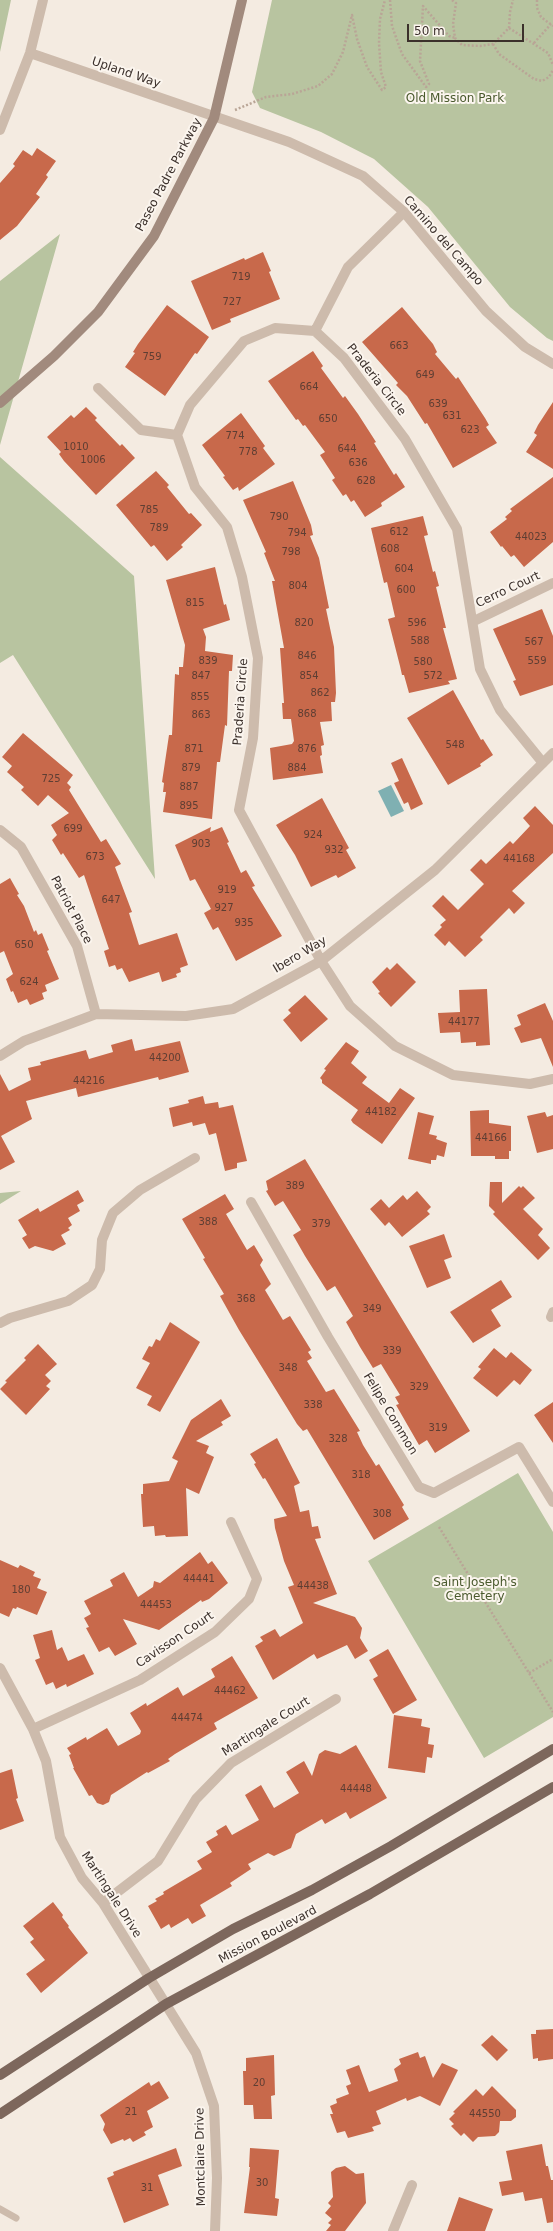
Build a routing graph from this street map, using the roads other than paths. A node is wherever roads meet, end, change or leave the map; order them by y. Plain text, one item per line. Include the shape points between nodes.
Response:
1 (43, 0) edge
2 (242, 0) edge
3 (30, 53) junction
4 (214, 118) junction
5 (0, 130) edge
6 (404, 212) junction
7 (315, 331) junction
8 (553, 364) edge
9 (98, 388) dead end
10 (0, 403) edge
11 (177, 435) junction
12 (553, 584) edge
13 (474, 621) junction
14 (553, 753) edge
15 (543, 762) junction
16 (0, 830) edge
17 (321, 961) junction
18 (96, 1014) junction
19 (0, 1056) edge
20 (553, 1079) edge
21 (195, 1158) dead end
22 (251, 1202) dead end
23 (0, 1323) edge
24 (553, 1502) edge
25 (231, 1522) dead end
26 (0, 1668) edge
27 (336, 1699) dead end
28 (33, 1729) junction
29 (553, 1749) edge
30 (553, 1787) edge
31 (103, 1903) junction
32 (149, 1978) junction
33 (166, 2004) junction
34 (0, 2075) edge
35 (0, 2114) edge
36 (412, 2185) dead end
37 (0, 2209) edge
38 (16, 2218) dead end
39 (215, 2231) edge
40 (393, 2231) edge

1 - 3 street
2 - 4 main road, Paseo Padre Parkway
3 - 4 street, Upland Way
3 - 5 street
4 - 6 street, Camino del Campo via 289,142 363,176
4 - 10 main road, Paseo Padre Parkway via 154,236 98,312 54,356
6 - 7 street via 348,267
6 - 8 street, Camino del Campo via 486,311 525,347
7 - 11 street via 275,328 244,341 190,405
7 - 13 street, Praderia Circle via 344,358 406,439 457,529
9 - 11 street via 141,430
11 - 17 street, Praderia Circle via 195,487 227,527 242,577 258,658 253,738 239,810
12 - 13 street, Cerro Court
13 - 15 street, Praderia Circle via 480,669 500,710
14 - 15 street, Ibero Way
15 - 17 street, Ibero Way via 435,870
16 - 18 street, Patriot Place via 21,847 78,946
17 - 18 street, Ibero Way via 233,1009 186,1016
17 - 20 street, Praderia Circle via 350,1006 395,1046 454,1075 530,1084
18 - 19 street, Ibero Way via 24,1041
21 - 23 street via 140,1190 113,1213 102,1240 100,1269 92,1286 68,1301
22 - 24 street, Felipe Common via 328,1337 419,1487 434,1493 518,1447
25 - 28 street, Cavisson Court via 258,1579 249,1599 215,1632 140,1680
26 - 28 street, Martingale Drive
27 - 31 street, Martingale Court via 231,1762 196,1799 158,1861
28 - 31 street, Martingale Drive via 46,1761 60,1837 82,1878
29 - 32 main road, Mission Boulevard via 391,1846 312,1890 233,1929
30 - 33 main road, Mission Boulevard via 370,1894
31 - 32 street, Martingale Drive
32 - 33 street, Montclaire Drive
32 - 34 main road, Mission Boulevard
33 - 35 main road, Mission Boulevard
33 - 39 street, Montclaire Drive via 196,2053 214,2106 217,2178
36 - 40 street
37 - 38 lane

